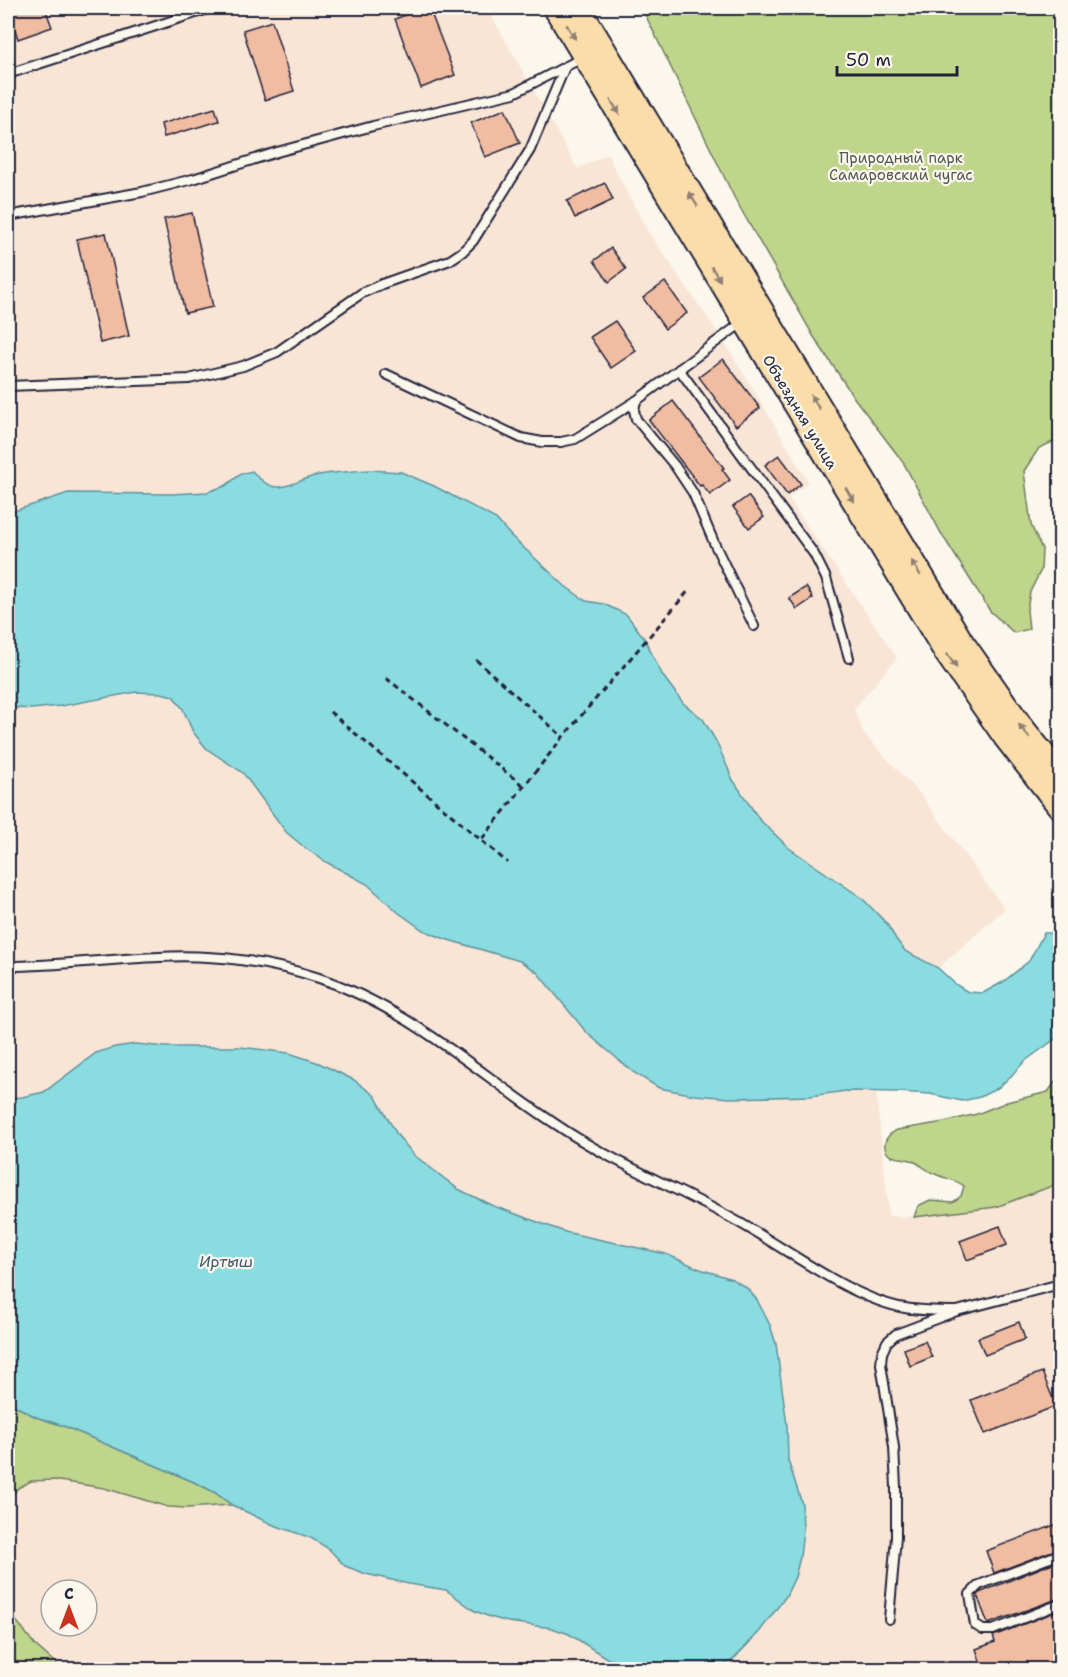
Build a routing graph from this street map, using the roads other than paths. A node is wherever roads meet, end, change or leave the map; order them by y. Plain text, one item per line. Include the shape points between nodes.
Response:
1 (211, 8) edge
2 (556, 8) edge
3 (579, 8) edge
4 (584, 57) junction
5 (8, 74) edge
6 (8, 216) edge
7 (753, 316) junction
8 (679, 369) junction
9 (386, 374) dead end
10 (8, 386) edge
11 (636, 401) junction
12 (754, 626) dead end
13 (849, 658) dead end
14 (1060, 776) edge
15 (1060, 806) edge
16 (8, 966) edge
17 (1060, 1284) edge
18 (957, 1311) junction
19 (1060, 1554) edge
20 (1060, 1604) edge
21 (890, 1619) dead end
22 (1060, 1666) edge
23 (419, 1670) edge
24 (454, 1670) edge
25 (1051, 1670) edge

1 - 5 lane
2 -> 4 main road, Объездная улица
3 - 4 main road, Объездная улица
4 - 6 lane via 514,93 374,126 142,192
4 - 7 main road, Объездная улица
4 - 10 lane via 473,241 450,260 363,293 277,352 243,366 189,379
7 - 8 lane
14 -> 7 main road, Объездная улица via 961,642
7 -> 15 main road, Объездная улица via 947,653
8 - 11 lane
8 - 13 lane via 814,554 826,578
9 - 11 lane via 521,438 542,442 575,439
11 - 12 lane via 636,419 693,493
16 - 18 lane via 161,957 215,958 285,968 319,978 391,1010 598,1151 710,1206 864,1296 904,1308
17 - 18 lane
18 - 21 lane via 896,1334 882,1353 896,1487
19 - 20 lane via 978,1585 970,1594 970,1602 975,1625 987,1631
22 - 25 lane
23 - 24 lane

